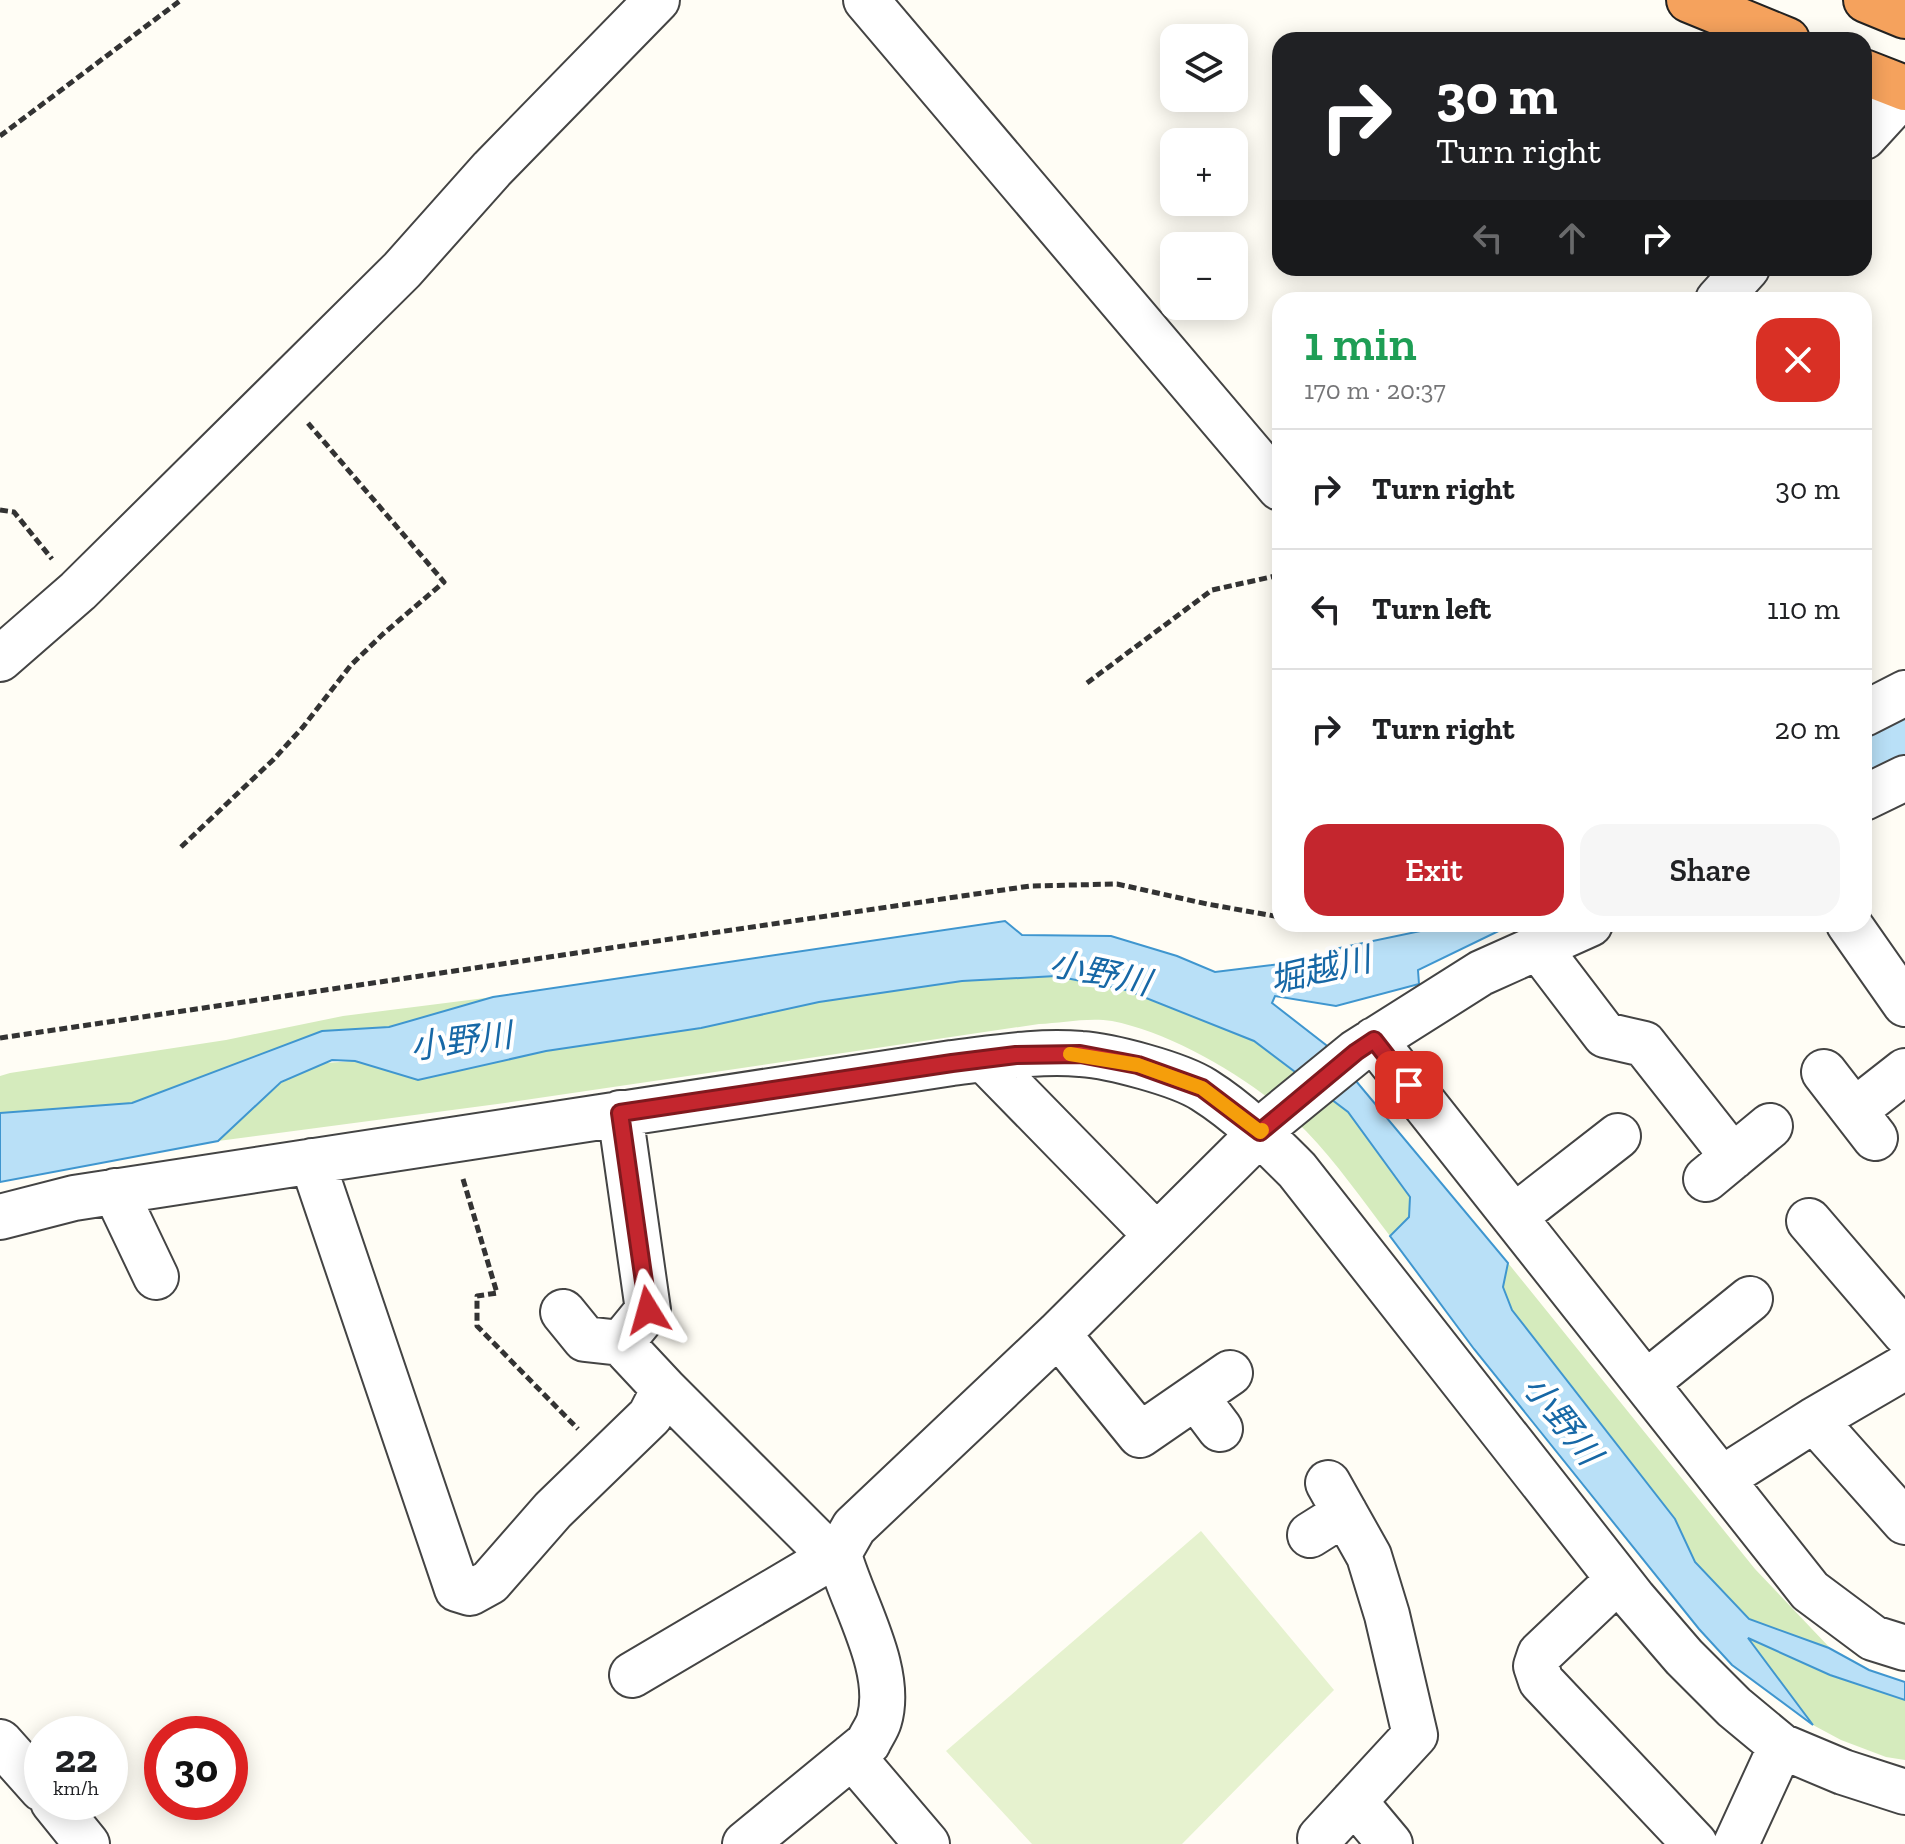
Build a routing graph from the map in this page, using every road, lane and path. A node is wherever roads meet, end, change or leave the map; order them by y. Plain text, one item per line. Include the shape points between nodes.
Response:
1 (181, 0) edge
2 (866, 0) edge
3 (1689, 0) edge
4 (1866, 0) edge
5 (635, 8) edge
6 (1905, 16) edge
7 (1767, 32) edge
8 (1872, 76) edge
9 (1905, 90) edge
10 (1872, 128) edge
11 (0, 136) edge
12 (1740, 276) edge
13 (1725, 292) edge
14 (280, 390) junction
15 (1272, 479) edge
16 (0, 510) edge
17 (1272, 577) edge
18 (78, 591) junction
19 (0, 659) edge
20 (1087, 683) dead end
21 (1905, 693) edge
22 (1872, 710) edge
23 (1905, 778) edge
24 (1872, 794) edge
25 (181, 847) dead end
26 (1272, 916) edge
27 (1572, 932) edge
28 (1855, 932) edge
29 (1538, 947) junction
30 (1905, 1004) edge
31 (0, 1038) edge
32 (1365, 1046) junction
33 (984, 1059) junction
34 (1905, 1071) edge
35 (1824, 1072) dead end
36 (620, 1113) junction
37 (1267, 1126) junction
38 (1770, 1126) dead end
39 (1618, 1136) dead end
40 (451, 1139) junction
41 (312, 1161) junction
42 (115, 1191) junction
43 (0, 1217) edge
44 (1514, 1217) junction
45 (1809, 1221) dead end
46 (1156, 1235) junction
47 (156, 1277) dead end
48 (1750, 1299) dead end
49 (563, 1312) dead end
50 (1905, 1333) edge
51 (1058, 1334) junction
52 (621, 1343) junction
53 (1905, 1367) edge
54 (1646, 1383) junction
55 (664, 1389) junction
56 (1215, 1400) dead end
57 (1814, 1420) junction
58 (607, 1458) junction
59 (1723, 1478) junction
60 (1328, 1510) dead end
61 (1905, 1522) edge
62 (836, 1558) junction
63 (1618, 1580) junction
64 (1905, 1648) edge
65 (632, 1675) dead end
66 (0, 1742) edge
67 (1781, 1746) junction
68 (852, 1756) junction
69 (24, 1769) edge
70 (1905, 1792) edge
71 (1354, 1801) junction
72 (68, 1820) edge
73 (1320, 1838) dead end
74 (87, 1844) edge
75 (745, 1844) edge
76 (927, 1844) edge
77 (1390, 1844) edge
78 (1695, 1844) edge
79 (1736, 1844) edge

1 - 11 path
2 - 15 street
3 - 7 highway
4 - 6 highway
5 - 14 street via 402,270
8 - 9 highway
9 - 10 street
12 - 13 street
14 - 18 street
14 - 25 path via 444,582 351,665 273,760
16 - 18 path via 14,512
17 - 20 path via 1212,590
18 - 19 street
21 - 22 street
23 - 24 street
26 - 31 path via 1117,884 1030,886
27 - 29 street
28 - 30 street
29 - 32 street via 1481,973
29 - 38 street via 1605,1035 1644,1044 1720,1168
32 - 37 street
32 - 44 street
33 - 36 street
33 - 37 street via 1080,1054 1138,1065 1202,1088
33 - 46 street
34 - 35 street via 1865,1124
36 - 40 street
36 - 52 street via 648,1310
37 - 46 street
37 - 63 street
39 - 44 street
40 - 41 street
40 - 58 path via 497,1293 477,1296 477,1326
41 - 42 street
41 - 58 street via 457,1589 470,1593 490,1582
42 - 43 street
42 - 47 street
44 - 54 street
45 - 50 street
46 - 51 street
48 - 54 street
49 - 52 street via 585,1339
51 - 56 street via 1140,1435
51 - 62 street via 854,1527
52 - 55 street
53 - 57 street
54 - 59 street
55 - 58 street via 650,1416
55 - 62 street
57 - 59 street
57 - 61 street
59 - 64 street via 1810,1591 1873,1638
60 - 71 street via 1369,1556 1415,1735
62 - 65 street
62 - 68 street via 880,1672 883,1700 868,1743
63 - 67 street via 1684,1657
63 - 78 street via 1540,1654 1536,1666 1541,1681
66 - 69 street
67 - 70 street
67 - 79 street
68 - 75 street
68 - 76 street
71 - 73 street
71 - 77 street
72 - 74 street

